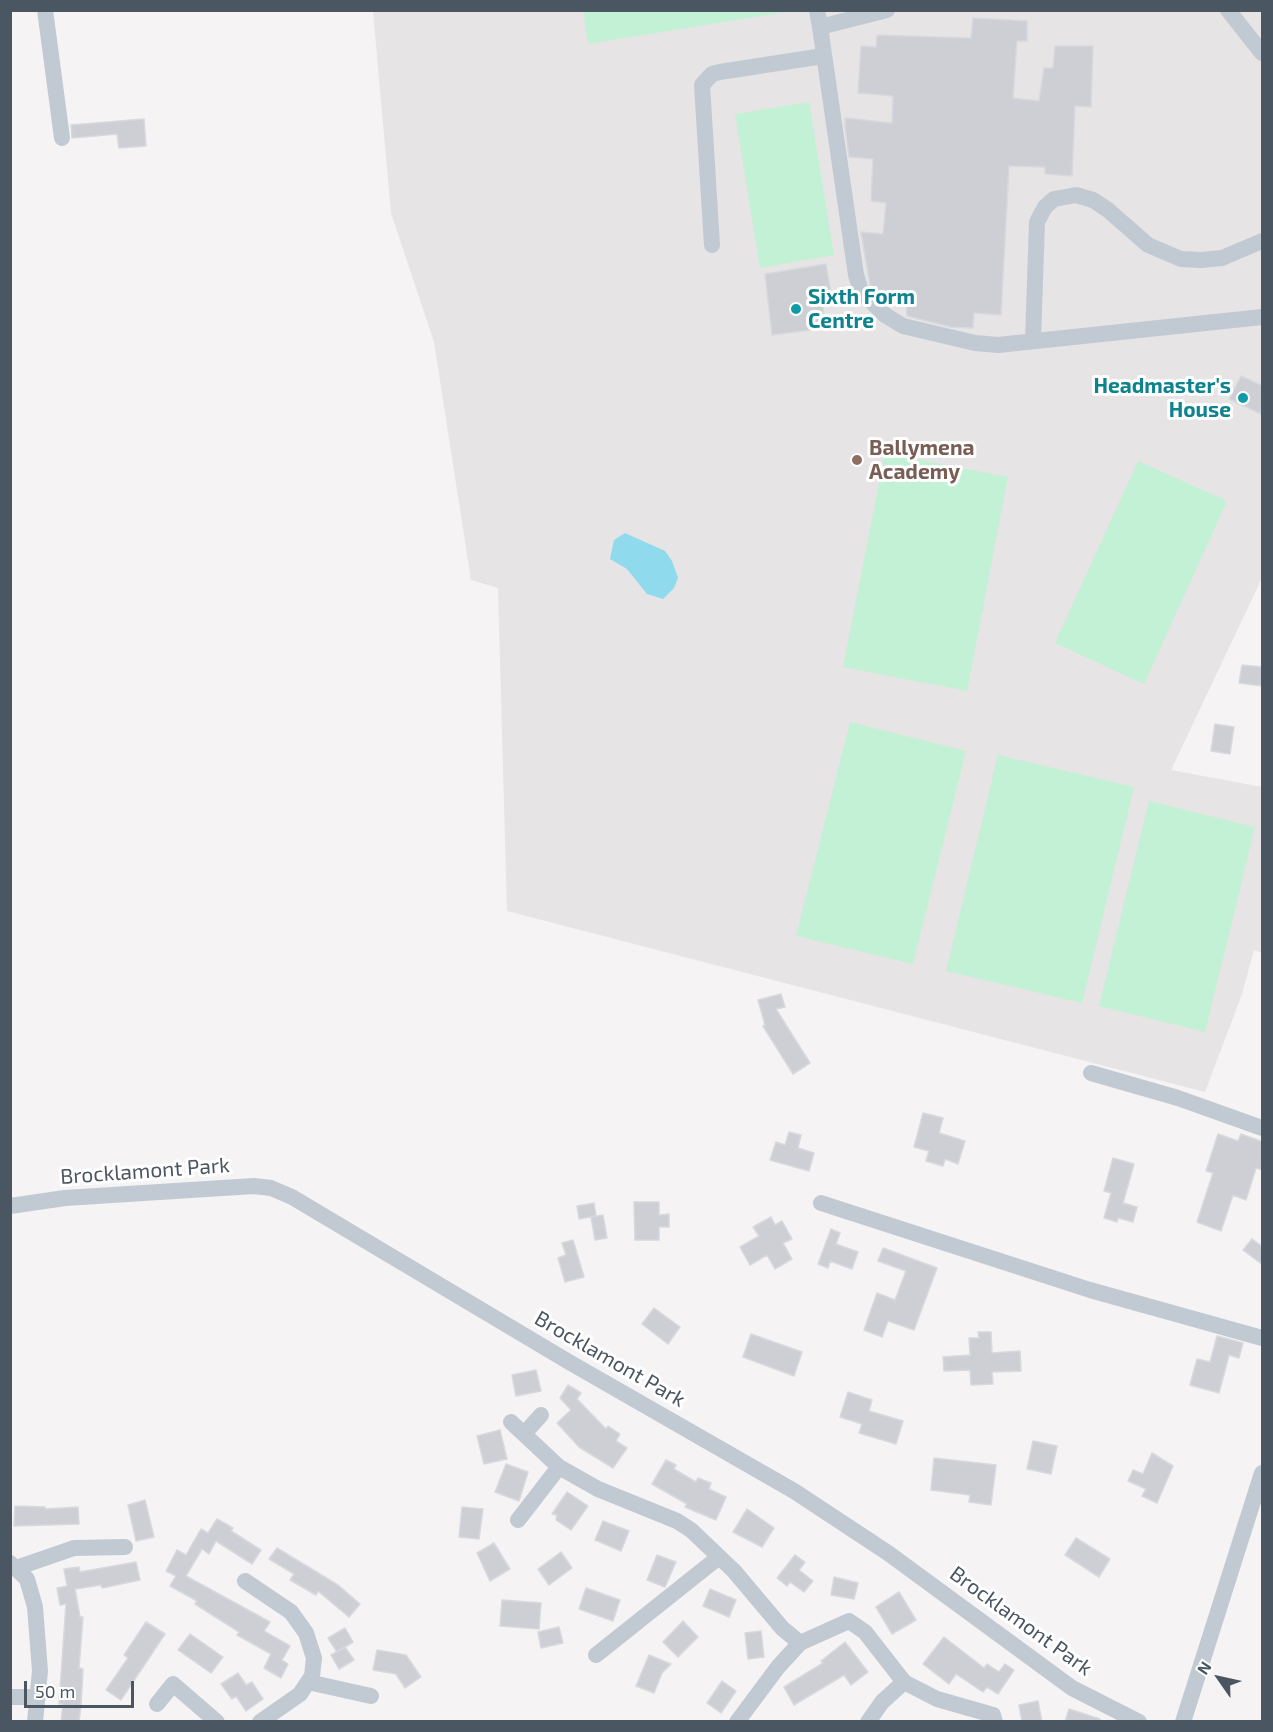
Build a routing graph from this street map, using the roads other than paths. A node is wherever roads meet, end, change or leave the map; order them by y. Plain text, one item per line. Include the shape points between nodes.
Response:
1 (45, 10) edge
2 (887, 10) edge
3 (1228, 10) edge
4 (819, 19) edge
5 (1263, 53) edge
6 (823, 56) junction
7 (62, 138) dead end
8 (1263, 241) edge
9 (712, 245) dead end
10 (1263, 317) edge
11 (1033, 340) junction
12 (1091, 1073) dead end
13 (1263, 1128) edge
14 (821, 1203) dead end
15 (10, 1206) edge
16 (1263, 1338) edge
17 (541, 1415) dead end
18 (511, 1422) dead end
19 (524, 1434) junction
20 (559, 1467) junction
21 (1262, 1474) edge
22 (519, 1520) dead end
23 (125, 1547) dead end
24 (719, 1557) junction
25 (13, 1565) edge
26 (245, 1581) dead end
27 (800, 1643) junction
28 (596, 1655) dead end
29 (308, 1682) junction
30 (904, 1682) junction
31 (10, 1696) edge
32 (371, 1696) dead end
33 (37, 1697) junction
34 (157, 1704) dead end
35 (35, 1722) edge
36 (217, 1722) edge
37 (260, 1722) edge
38 (737, 1722) edge
39 (868, 1722) edge
40 (995, 1722) edge
41 (1139, 1722) edge
42 (1183, 1722) edge

1 - 7 street
2 - 4 street
3 - 5 street
4 - 6 street
6 - 9 street via 720,72 712,74 702,85
6 - 11 street via 861,291 885,315 903,326 986,344
8 - 11 street via 1222,258 1181,259 1148,245 1093,200 1076,195 1053,199 1037,222
10 - 11 street
12 - 13 street
14 - 16 street via 1090,1290
15 - 41 street, Brocklamont Park via 65,1198 254,1186 292,1197 795,1491 888,1553 1072,1688
17 - 19 street
18 - 19 street
19 - 20 street
20 - 22 street
20 - 24 street via 598,1489 677,1521
21 - 42 street
23 - 25 street via 74,1548
24 - 27 street
24 - 28 street
25 - 33 street via 27,1579 35,1607 40,1671
26 - 29 street via 291,1612 306,1633 314,1658
27 - 30 street via 849,1621 865,1632
27 - 38 street via 777,1667
29 - 32 street
29 - 37 street via 300,1694
30 - 39 street
30 - 40 street via 937,1699 993,1715
31 - 33 street
33 - 35 street
34 - 36 street via 173,1684

